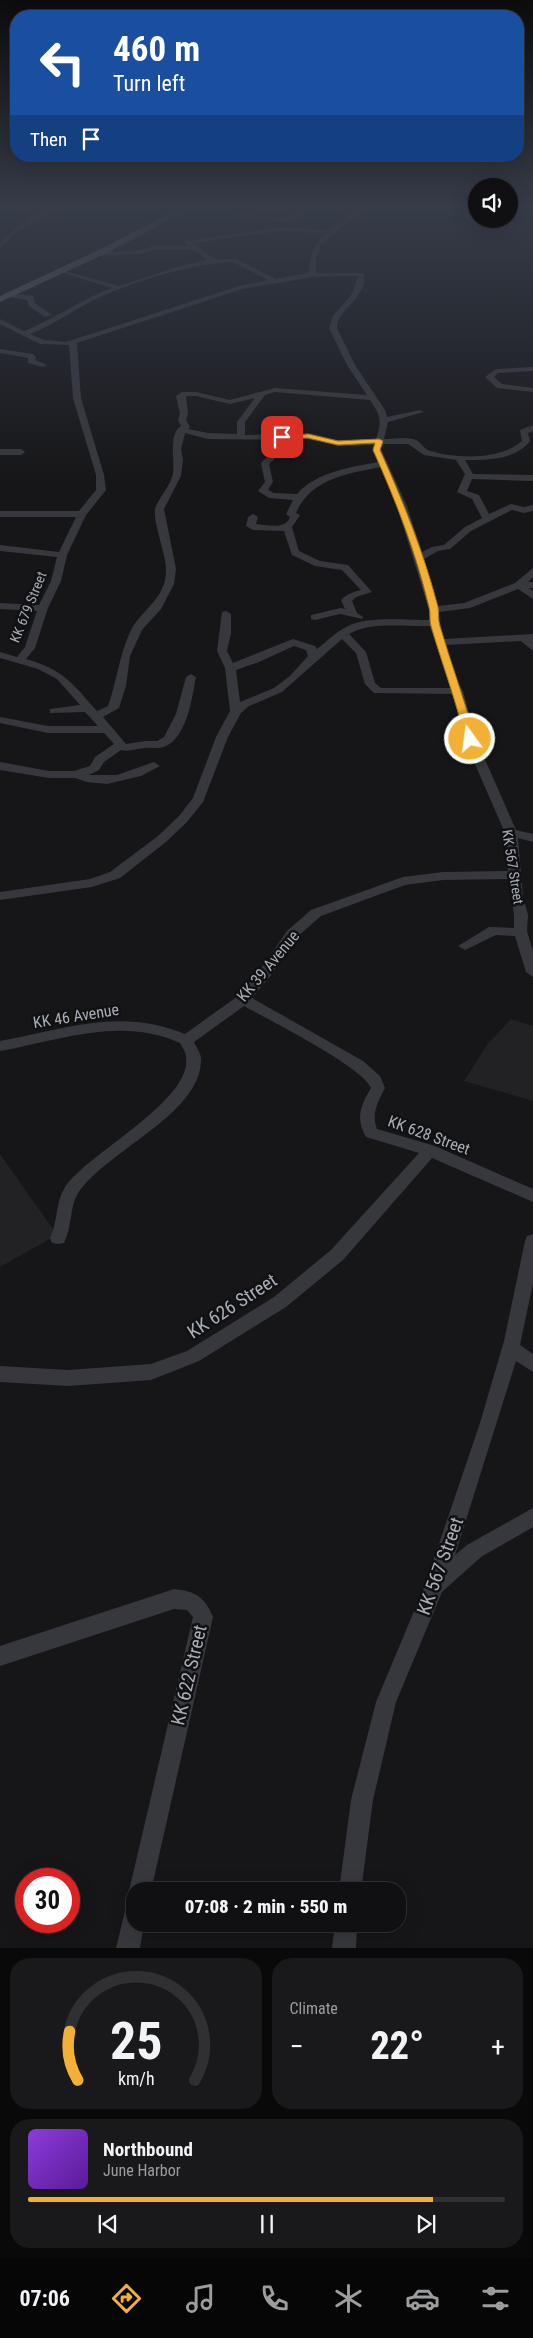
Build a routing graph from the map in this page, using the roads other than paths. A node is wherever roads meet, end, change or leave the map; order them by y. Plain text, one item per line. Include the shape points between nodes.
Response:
1 (31, 301) edge
2 (89, 301) edge
3 (198, 301) edge
4 (351, 301) edge
5 (48, 315) dead end
6 (0, 321) edge
7 (23, 337) junction
8 (73, 342) junction
9 (11, 345) dead end
10 (0, 351) edge
11 (43, 364) dead end
12 (533, 369) edge
13 (533, 390) edge
14 (262, 393) junction
15 (372, 398) junction
16 (420, 412) dead end
17 (384, 420) junction
18 (533, 428) edge
19 (181, 430) junction
20 (294, 436) junction
21 (240, 437) junction
22 (379, 441) junction
23 (0, 452) edge
24 (21, 452) dead end
25 (460, 459) junction
26 (383, 464) junction
27 (468, 476) junction
28 (533, 478) edge
29 (298, 497) junction
30 (533, 508) edge
31 (0, 514) edge
32 (82, 514) junction
33 (253, 517) dead end
34 (488, 518) junction
35 (285, 527) junction
36 (0, 548) edge
37 (62, 555) junction
38 (419, 558) junction
39 (533, 571) edge
40 (519, 585) junction
41 (533, 585) edge
42 (533, 596) edge
43 (0, 606) edge
44 (43, 608) junction
45 (434, 610) junction
46 (352, 613) junction
47 (226, 614) dead end
48 (315, 617) dead end
49 (434, 622) junction
50 (375, 624) junction
51 (343, 634) junction
52 (528, 637) edge
53 (440, 642) junction
54 (533, 648) edge
55 (0, 655) edge
56 (314, 658) junction
57 (22, 659) junction
58 (230, 668) junction
59 (191, 677) dead end
60 (458, 691) junction
61 (54, 711) dead end
62 (236, 711) junction
63 (91, 712) junction
64 (0, 720) edge
65 (106, 729) junction
66 (119, 746) junction
67 (0, 766) edge
68 (154, 766) dead end
69 (78, 776) junction
70 (511, 833) junction
71 (532, 836) edge
72 (516, 875) junction
73 (0, 896) edge
74 (527, 917) edge
75 (520, 931) junction
76 (465, 946) dead end
77 (533, 972) edge
78 (243, 999) junction
79 (186, 1040) junction
80 (0, 1046) edge
81 (430, 1150) junction
82 (533, 1196) edge
83 (58, 1238) dead end
84 (533, 1240) edge
85 (511, 1348) junction
86 (533, 1364) edge
87 (0, 1374) edge
88 (533, 1517) edge
89 (435, 1585) junction
90 (0, 1656) edge
91 (142, 1882) edge
92 (351, 1882) edge
93 (131, 1932) edge
94 (345, 1932) edge
95 (128, 1948) edge
96 (344, 1948) edge

1 - 5 street
2 - 7 street
3 - 8 street
4 - 15 street via 333,320 333,328
6 - 7 street
7 - 8 street via 56,344
8 - 32 street, KK 679 Street via 77,398 100,475 101,490
9 - 10 street
10 - 11 street via 30,356 31,361
12 - 13 street via 496,371 489,377 500,386
14 - 15 street via 275,390
14 - 19 street via 230,402 182,393 182,420 186,427
14 - 21 street via 241,422
15 - 17 street
16 - 17 street
17 - 22 street, KK 567 Street
18 - 25 street via 523,432 527,439 525,444 512,452
19 - 21 street via 208,436
19 - 63 street via 177,476 159,509 171,569 169,584 157,607 137,629 125,656 121,686 113,708
20 - 21 street
20 - 22 street via 338,443
20 - 29 street via 265,463 269,482 263,491 272,496
22 - 25 street via 412,442 426,453
22 - 26 street, KK 567 Street via 377,450
23 - 24 street
25 - 27 street
26 - 29 street via 314,484
26 - 38 street, KK 567 Street via 402,506
27 - 28 street
27 - 34 street via 462,492 476,497
29 - 35 street via 291,514 296,515 295,519
30 - 34 street via 510,507
31 - 32 street
32 - 37 street, KK 679 Street
33 - 35 street via 253,528
34 - 38 street via 468,529 451,546
35 - 46 street via 295,553 318,564 345,566 366,588 367,592 352,595 346,600
36 - 37 street
37 - 44 street, KK 679 Street via 56,580
38 - 45 street, KK 567 Street
39 - 40 street
40 - 41 street
40 - 42 street
40 - 45 street via 466,606
43 - 44 street
44 - 57 street, KK 679 Street via 30,648
45 - 49 street, KK 567 Street
46 - 48 street via 331,611
46 - 50 street
47 - 58 street via 222,651
49 - 50 street
49 - 53 street, KK 567 Street
50 - 51 street via 353,627
51 - 56 street
51 - 60 street via 361,652 370,684 378,691
52 - 53 street
52 - 54 street
53 - 60 street, KK 567 Street
55 - 57 street
56 - 58 street via 311,648 293,642
56 - 62 street via 278,690
57 - 63 street, KK 679 Street via 55,672
58 - 62 street
59 - 66 street via 185,709 168,740 160,745 146,744 131,750
60 - 70 street, KK 567 Street via 470,739
61 - 63 street
62 - 73 street via 222,736 199,799 184,819 135,861 115,876 92,883
63 - 65 street, KK 679 Street
64 - 65 street via 78,732
65 - 66 street, KK 679 Street
66 - 69 street via 103,754 95,768
67 - 69 street
68 - 69 street via 114,779
70 - 71 street
70 - 72 street, KK 567 Street
72 - 74 street, KK 567 Street via 517,897
72 - 78 street, KK 39 Avenue via 443,876 403,881 316,913 292,934
74 - 75 street, KK 567 Street
75 - 76 street via 494,930
75 - 77 street, KK 567 Street
78 - 79 street, KK 39 Avenue
78 - 81 street, KK 628 Street via 358,1066 375,1080 378,1088 366,1110 366,1124 371,1132
79 - 80 street, KK 46 Avenue via 152,1028 131,1025
79 - 83 street via 194,1058 191,1074 182,1091 162,1113 87,1174 71,1192 66,1203 64,1229
81 - 82 street, KK 628 Street
81 - 87 street, KK 626 Street via 337,1255 280,1302 193,1356 151,1372 68,1378
84 - 85 street, KK 567 Street
85 - 86 street
85 - 89 street, KK 567 Street
88 - 89 street via 474,1551
89 - 92 street, KK 567 Street via 386,1702 362,1800
90 - 91 street, KK 622 Street via 174,1598 191,1601 200,1607 203,1616
93 - 95 street
94 - 96 street

